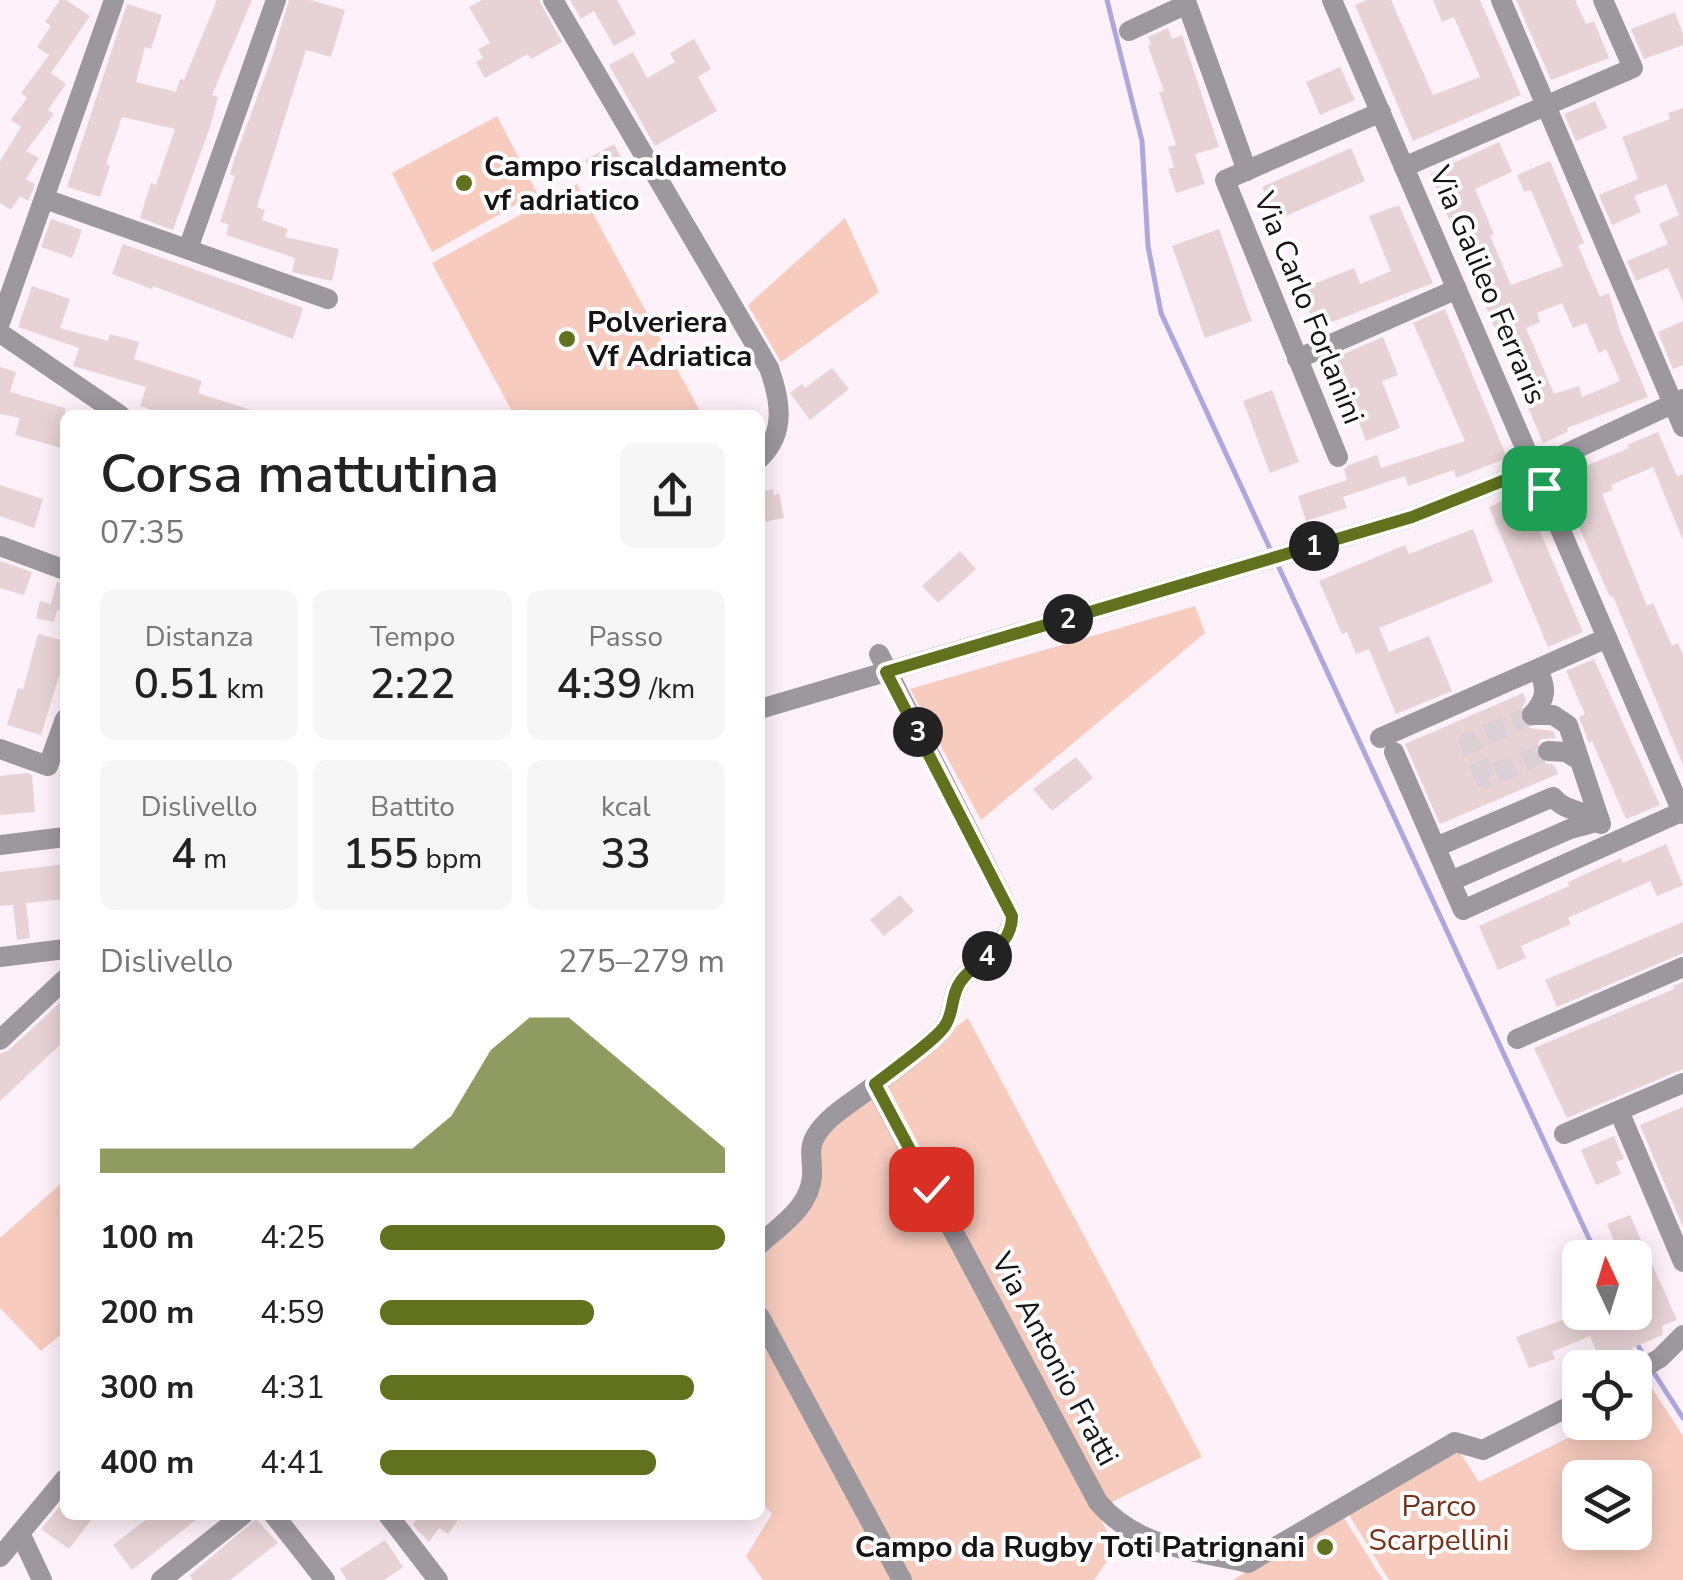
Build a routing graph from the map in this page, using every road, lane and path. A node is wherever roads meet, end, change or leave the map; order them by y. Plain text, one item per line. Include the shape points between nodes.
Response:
1 (114, 0) edge
2 (276, 0) edge
3 (553, 0) edge
4 (1332, 0) edge
5 (1500, 0) edge
6 (1603, 0) edge
7 (1129, 30) dead end
8 (1546, 104) junction
9 (1381, 112) junction
10 (1404, 167) junction
11 (1247, 171) junction
12 (45, 199) junction
13 (188, 249) junction
14 (1456, 288) junction
15 (328, 300) dead end
16 (0, 323) edge
17 (0, 333) edge
18 (1298, 359) junction
19 (1678, 401) edge
20 (113, 410) edge
21 (1683, 427) edge
22 (765, 453) edge
23 (1338, 458) dead end
24 (1535, 468) junction
25 (0, 546) edge
26 (60, 568) edge
27 (1607, 638) junction
28 (883, 663) junction
29 (1538, 669) junction
30 (765, 707) edge
31 (60, 733) edge
32 (0, 749) edge
33 (1548, 751) tunnel mouth
34 (1579, 760) junction
35 (1683, 812) edge
36 (1600, 821) junction
37 (60, 838) edge
38 (1610, 844) junction
39 (0, 845) edge
40 (1436, 847) junction
41 (1450, 881) junction
42 (60, 950) edge
43 (0, 957) edge
44 (1683, 967) edge
45 (60, 984) edge
46 (1517, 1038) dead end
47 (0, 1040) edge
48 (1683, 1083) edge
49 (875, 1084) junction
50 (1619, 1110) junction
51 (1564, 1134) dead end
52 (765, 1240) edge
53 (1683, 1262) edge
54 (765, 1326) edge
55 (1683, 1335) edge
56 (1652, 1363) edge
57 (1562, 1410) edge
58 (60, 1486) edge
59 (237, 1520) edge
60 (278, 1520) edge
61 (391, 1520) edge
62 (21, 1535) junction
63 (0, 1558) edge
64 (432, 1578) edge
65 (42, 1580) edge
66 (161, 1580) edge
67 (324, 1580) edge
68 (902, 1580) edge

1 - 12 street
2 - 13 street
3 - 22 street via 768,368 780,398 778,429
4 - 9 street, Via Galileo Ferraris
5 - 8 street
6 - 8 street via 1633,68
7 - 11 street via 1187,4
8 - 10 street
8 - 19 street
9 - 10 street, Via Galileo Ferraris
9 - 11 street
10 - 14 street, Via Galileo Ferraris
11 - 18 street, Via Carlo Forlanini via 1225,180
12 - 13 street
12 - 16 street
13 - 15 street
14 - 18 street
14 - 24 street, Via Galileo Ferraris
17 - 20 street
18 - 23 street, Via Carlo Forlanini
19 - 21 street
19 - 24 street
24 - 27 street, Via Galileo Ferraris
24 - 28 street via 1444,507 1257,564
25 - 26 street
27 - 29 street
27 - 35 street, Via Galileo Ferraris
28 - 30 street
28 - 49 street via 1012,916 1012,929 964,976 946,1025
29 - 34 street via 1546,685 1544,702 1532,714 1553,714 1568,726
29 - 40 street via 1387,745
31 - 32 street via 48,766
33 - 34 street
34 - 36 street
35 - 38 street
36 - 38 street
36 - 40 street via 1561,807 1553,797
36 - 41 street
37 - 39 street
38 - 41 street via 1463,910
40 - 41 street
42 - 43 street
44 - 46 street
45 - 47 street
48 - 50 street
49 - 52 street via 817,1132 808,1196
49 - 57 street, Via Antonio Fratti via 1098,1502 1144,1540 1248,1563 1455,1442 1483,1450
50 - 51 street
50 - 53 street
54 - 68 street
55 - 56 street
58 - 62 street
59 - 66 street
60 - 67 street
61 - 64 street
62 - 63 street
62 - 65 street

